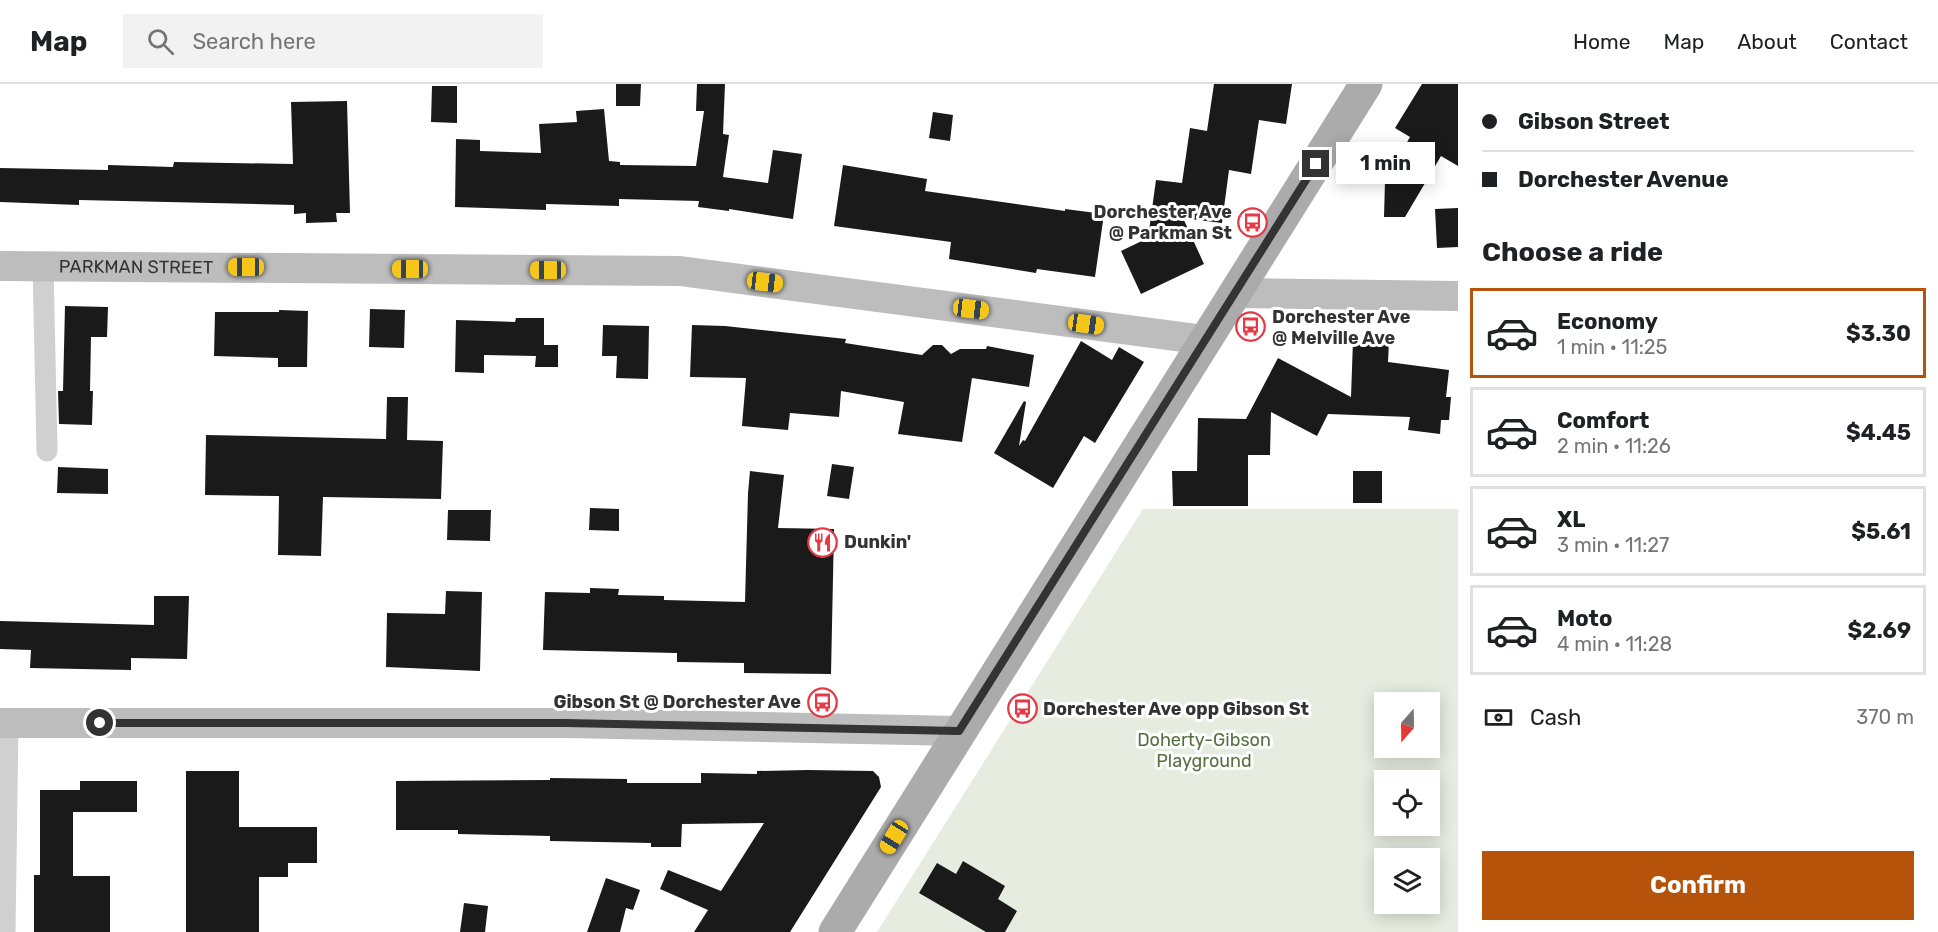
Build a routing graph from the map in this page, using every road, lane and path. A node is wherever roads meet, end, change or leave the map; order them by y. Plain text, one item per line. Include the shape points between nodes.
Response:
1 (1366, 84) edge
2 (0, 266) edge
3 (43, 266) junction
4 (1234, 293) junction
5 (1458, 296) edge
6 (1205, 340) junction
7 (47, 451) dead end
8 (4, 723) edge
9 (959, 731) junction
10 (5, 932) edge
11 (834, 932) edge

1 - 4 main road
2 - 3 street, PARKMAN STREET
3 - 6 street, PARKMAN STREET via 680,271
3 - 7 street
4 - 5 street
4 - 6 main road
6 - 9 main road
8 - 9 street via 566,723
8 - 10 street
9 - 11 main road

